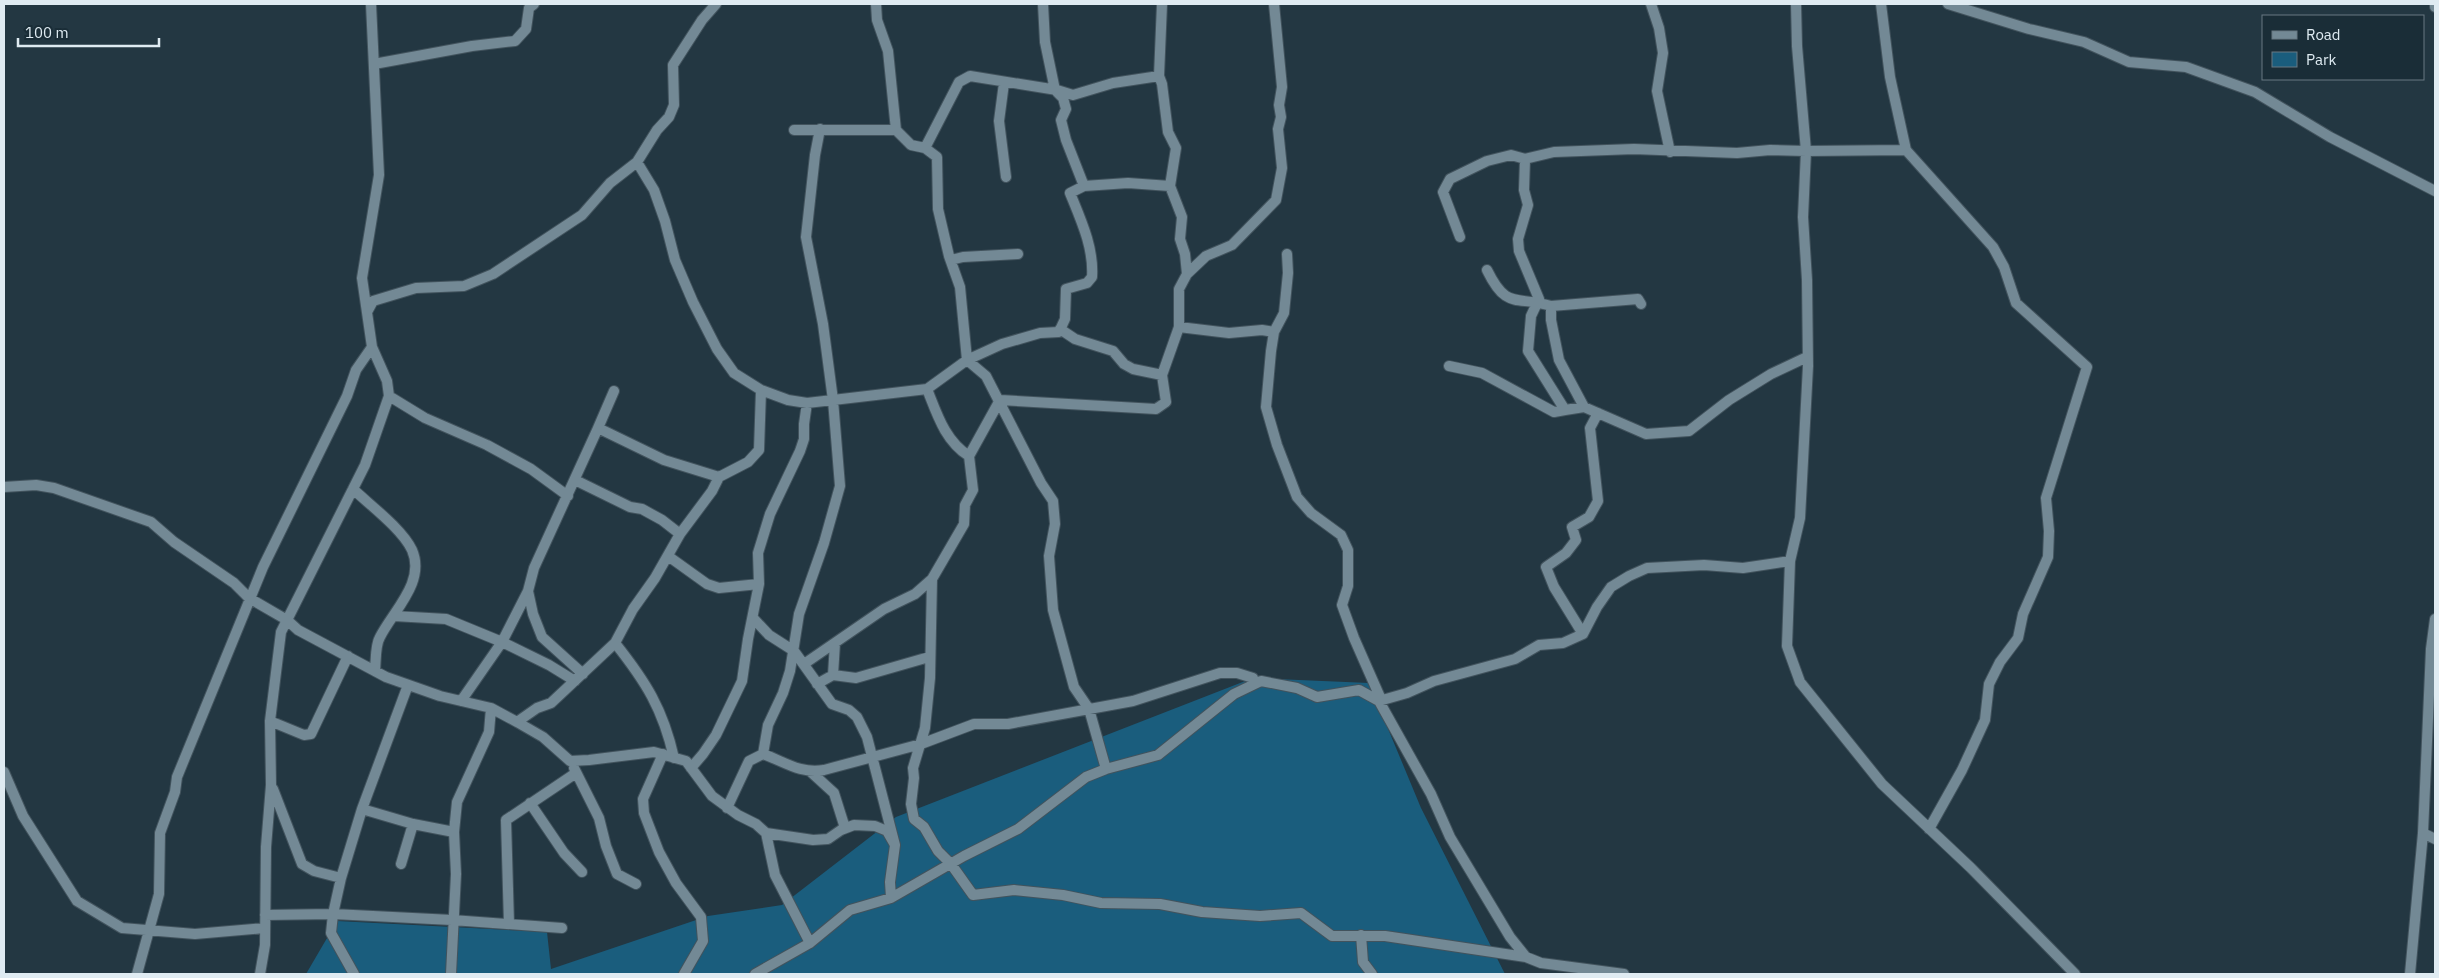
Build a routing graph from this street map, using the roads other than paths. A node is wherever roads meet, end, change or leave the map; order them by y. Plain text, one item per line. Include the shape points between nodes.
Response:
1 (371, 4) edge
2 (534, 4) edge
3 (716, 4) edge
4 (876, 4) edge
5 (1043, 4) edge
6 (1162, 4) edge
7 (1274, 4) edge
8 (1651, 4) edge
9 (1796, 4) edge
10 (1881, 4) edge
11 (1948, 4) edge
12 (374, 64) junction
13 (1159, 76) junction
14 (1004, 83) junction
15 (1055, 90) junction
16 (794, 130) dead end
17 (820, 130) junction
18 (896, 130) junction
19 (925, 148) junction
20 (1906, 150) junction
21 (1806, 151) junction
22 (1670, 152) junction
23 (1525, 159) junction
24 (637, 162) junction
25 (1006, 177) dead end
26 (1084, 186) junction
27 (1170, 186) junction
28 (2435, 191) edge
29 (1460, 238) dead end
30 (1018, 254) dead end
31 (1286, 254) dead end
32 (950, 260) junction
33 (1487, 270) dead end
34 (1187, 274) junction
35 (1538, 302) junction
36 (1641, 304) dead end
37 (1551, 306) junction
38 (367, 312) junction
39 (1179, 327) junction
40 (1060, 329) junction
41 (1274, 332) junction
42 (372, 347) junction
43 (1807, 357) junction
44 (967, 360) junction
45 (1449, 366) dead end
46 (1162, 376) junction
47 (927, 389) junction
48 (614, 390) dead end
49 (761, 390) junction
50 (389, 396) junction
51 (833, 400) junction
52 (1000, 400) junction
53 (807, 403) junction
54 (1584, 407) junction
55 (1565, 410) junction
56 (1598, 413) junction
57 (598, 428) junction
58 (969, 456) junction
59 (719, 477) junction
60 (574, 480) junction
61 (4, 487) edge
62 (353, 489) junction
63 (568, 496) junction
64 (680, 534) junction
65 (668, 556) junction
66 (1790, 561) junction
67 (932, 579) junction
68 (759, 584) junction
69 (528, 591) junction
70 (249, 598) junction
71 (394, 616) junction
72 (753, 618) junction
73 (2435, 619) edge
74 (287, 620) junction
75 (1583, 634) junction
76 (502, 642) junction
77 (615, 643) junction
78 (835, 643) junction
79 (794, 651) junction
80 (348, 656) junction
81 (929, 657) junction
82 (804, 664) junction
83 (376, 671) junction
84 (583, 674) junction
85 (833, 675) junction
86 (1253, 678) dead end
87 (575, 681) junction
88 (817, 684) junction
89 (408, 685) junction
90 (1379, 700) junction
91 (461, 701) junction
92 (490, 708) junction
93 (1089, 710) junction
94 (270, 721) junction
95 (517, 722) junction
96 (921, 744) junction
97 (663, 754) junction
98 (763, 754) junction
99 (871, 756) junction
100 (674, 758) junction
101 (570, 760) junction
102 (691, 768) junction
103 (1106, 769) junction
104 (4, 772) edge
105 (811, 772) junction
106 (576, 773) junction
107 (271, 785) junction
108 (530, 803) junction
109 (727, 808) junction
110 (362, 809) junction
111 (412, 824) junction
112 (845, 828) junction
113 (1929, 829) junction
114 (454, 832) junction
115 (766, 833) junction
116 (2424, 833) junction
117 (2435, 839) edge
118 (895, 845) junction
119 (401, 864) dead end
120 (951, 864) junction
121 (582, 872) dead end
122 (341, 878) junction
123 (636, 884) dead end
124 (892, 898) junction
125 (333, 914) junction
126 (264, 915) junction
127 (452, 920) junction
128 (509, 924) junction
129 (264, 928) junction
130 (562, 928) dead end
131 (148, 930) junction
132 (1361, 935) junction
133 (810, 944) junction
134 (1526, 957) junction
135 (138, 974) edge
136 (260, 974) edge
137 (354, 974) edge
138 (451, 974) edge
139 (684, 974) edge
140 (755, 974) edge
141 (1372, 974) edge
142 (1624, 974) edge
143 (2075, 974) edge
144 (2410, 974) edge

1 - 12 street
2 - 12 street via 529,8 526,29 515,41
3 - 24 street via 673,65 674,105
4 - 18 street via 877,20 888,51
5 - 15 street via 1045,42
6 - 13 street
7 - 34 street via 1282,87 1278,129 1282,168 1276,200 1232,245 1206,256
8 - 22 street via 1660,28 1662,53 1657,91
9 - 21 street
10 - 20 street via 1890,77
11 - 28 street via 2084,42 2130,62 2186,67 2254,92 2330,137
12 - 38 street via 379,175 362,278
13 - 15 street via 1114,83 1073,95
13 - 27 street via 1168,132 1176,148
14 - 15 street
14 - 19 street via 970,76 960,82
14 - 25 street via 999,121
15 - 26 street via 1063,98 1066,109 1061,120
16 - 17 street
17 - 18 street
17 - 51 street via 814,156 806,237 823,324
18 - 19 street via 911,145
19 - 32 street via 937,157 938,209
20 - 21 street
20 - 113 street via 1993,247 2004,267 2016,303 2087,367 2046,498 2048,557 2023,614 2018,638 2000,662 1990,684 1985,720
21 - 22 street
21 - 43 street via 1803,217
22 - 23 street via 1634,149 1554,152
23 - 29 street via 1511,155 1487,162 1450,180 1443,192
23 - 35 street via 1524,190 1528,205 1518,239 1518,251
24 - 38 street via 610,183 573,222 493,274 464,286 416,288 392,294 373,301
24 - 49 street via 654,190 666,221 675,260 717,349 734,373
26 - 27 street via 1128,183
26 - 40 street via 1070,193 1090,244 1092,277 1087,283 1066,289 1066,319
27 - 34 street via 1182,217 1180,239
30 - 32 street
31 - 41 street via 1288,272 1284,313
32 - 44 street via 960,287
33 - 35 street via 1503,295 1514,301
34 - 39 street via 1179,289
35 - 37 street
35 - 55 street via 1531,316 1528,351
36 - 37 street via 1638,299
37 - 54 street via 1559,360
38 - 42 street
39 - 41 street via 1229,334 1262,330
39 - 46 street
40 - 44 street via 1059,332 1040,333 1002,344
40 - 46 street via 1075,339 1113,351 1133,369
41 - 90 street via 1266,407 1297,497 1310,513 1341,535 1348,550 1348,586 1342,605
42 - 50 street via 387,381
42 - 70 street via 356,370 347,396
43 - 56 street via 1729,400 1689,431 1646,434
43 - 66 street via 1800,518
44 - 47 street
44 - 52 street via 986,376
45 - 55 street via 1482,373 1554,412
46 - 52 street via 1166,402 1156,409
47 - 51 street
47 - 58 street via 949,437
48 - 57 street
49 - 53 street
49 - 59 street via 759,450 748,462
50 - 62 street via 365,465
50 - 63 street via 425,418 487,445 531,469
51 - 53 street
51 - 79 street via 840,486 799,614
52 - 58 street
52 - 93 street via 1053,501 1055,524 1048,556 1053,610 1074,687
53 - 68 street via 804,439 770,514 758,553
54 - 55 street
54 - 56 street
56 - 75 street via 1590,428 1598,501 1589,517 1572,527 1576,540 1566,553 1546,567
57 - 59 street via 664,460
57 - 60 street
58 - 67 street via 974,490 965,505 964,524
59 - 64 street
60 - 63 street
60 - 64 street via 630,507 642,509
61 - 70 street via 54,488 151,522 234,583
62 - 71 street via 398,532 412,551 416,575
62 - 74 street
63 - 69 street via 534,568
64 - 65 street
65 - 68 street via 707,584 719,588
65 - 77 street
66 - 75 street via 1742,568 1704,565 1647,568 1611,588 1596,607
66 - 113 street via 1788,646 1800,682 1882,784
67 - 78 street via 915,594 884,609
67 - 81 street
68 - 72 street
69 - 76 street
69 - 84 street via 542,637
70 - 74 street
70 - 131 street via 177,777 160,833 159,894
71 - 76 street via 446,619
71 - 83 street via 379,638
72 - 79 street via 768,634
72 - 102 street via 742,681 716,735
73 - 116 street
74 - 80 street via 298,630
74 - 94 street via 281,632
75 - 90 street via 1563,643 1539,645 1515,659
76 - 87 street
76 - 91 street
77 - 84 street
77 - 100 street via 639,673 654,699 666,725
78 - 82 street
78 - 85 street
79 - 82 street
79 - 98 street via 783,692 768,726
80 - 83 street
80 - 94 street via 311,734 304,735
81 - 85 street via 856,678
81 - 96 street via 929,686
82 - 88 street
83 - 89 street
84 - 87 street
85 - 88 street
86 - 93 street via 1237,673 1220,673 1133,701
87 - 95 street via 551,703
88 - 99 street via 832,704 849,710 857,717 867,737
89 - 91 street
89 - 110 street
90 - 103 street via 1359,690 1317,697 1296,688 1261,682 1234,694 1158,755
90 - 134 street via 1431,794 1450,837 1510,937
91 - 92 street
92 - 95 street
92 - 114 street via 488,732 457,802
93 - 96 street via 1008,724 974,724
93 - 103 street
94 - 107 street
95 - 101 street via 543,737
96 - 99 street
96 - 120 street via 913,768 911,804 914,819 924,827 938,851
97 - 100 street
97 - 101 street via 654,752
97 - 139 street via 643,799 644,813 659,852 676,883 701,917 703,940
98 - 105 street via 793,768
98 - 109 street via 749,761
99 - 105 street
99 - 118 street
100 - 102 street via 686,762
101 - 106 street
102 - 109 street via 712,796
103 - 120 street via 1086,777 1018,830
104 - 131 street via 23,816 77,901 122,928
105 - 112 street via 834,793
106 - 108 street
106 - 123 street via 599,818 617,874
107 - 122 street via 302,864 314,871
107 - 126 street
108 - 121 street
108 - 128 street via 506,820
109 - 115 street
110 - 111 street
110 - 122 street
111 - 114 street
111 - 119 street
112 - 115 street via 828,839 812,840
112 - 118 street via 875,826 887,831
113 - 143 street
114 - 127 street via 456,874
115 - 133 street via 775,875
116 - 117 street
116 - 144 street
118 - 124 street via 890,882
120 - 124 street
120 - 132 street via 973,895 1014,890 1101,903 1160,904 1202,912 1260,916 1300,913 1332,936
122 - 125 street
124 - 133 street via 850,910
125 - 126 street
125 - 127 street
125 - 137 street via 331,933
126 - 129 street
127 - 128 street
127 - 138 street
128 - 130 street
129 - 131 street via 195,934
129 - 136 street
131 - 135 street
132 - 134 street via 1421,940
132 - 141 street via 1363,962
133 - 140 street
134 - 142 street via 1541,963

